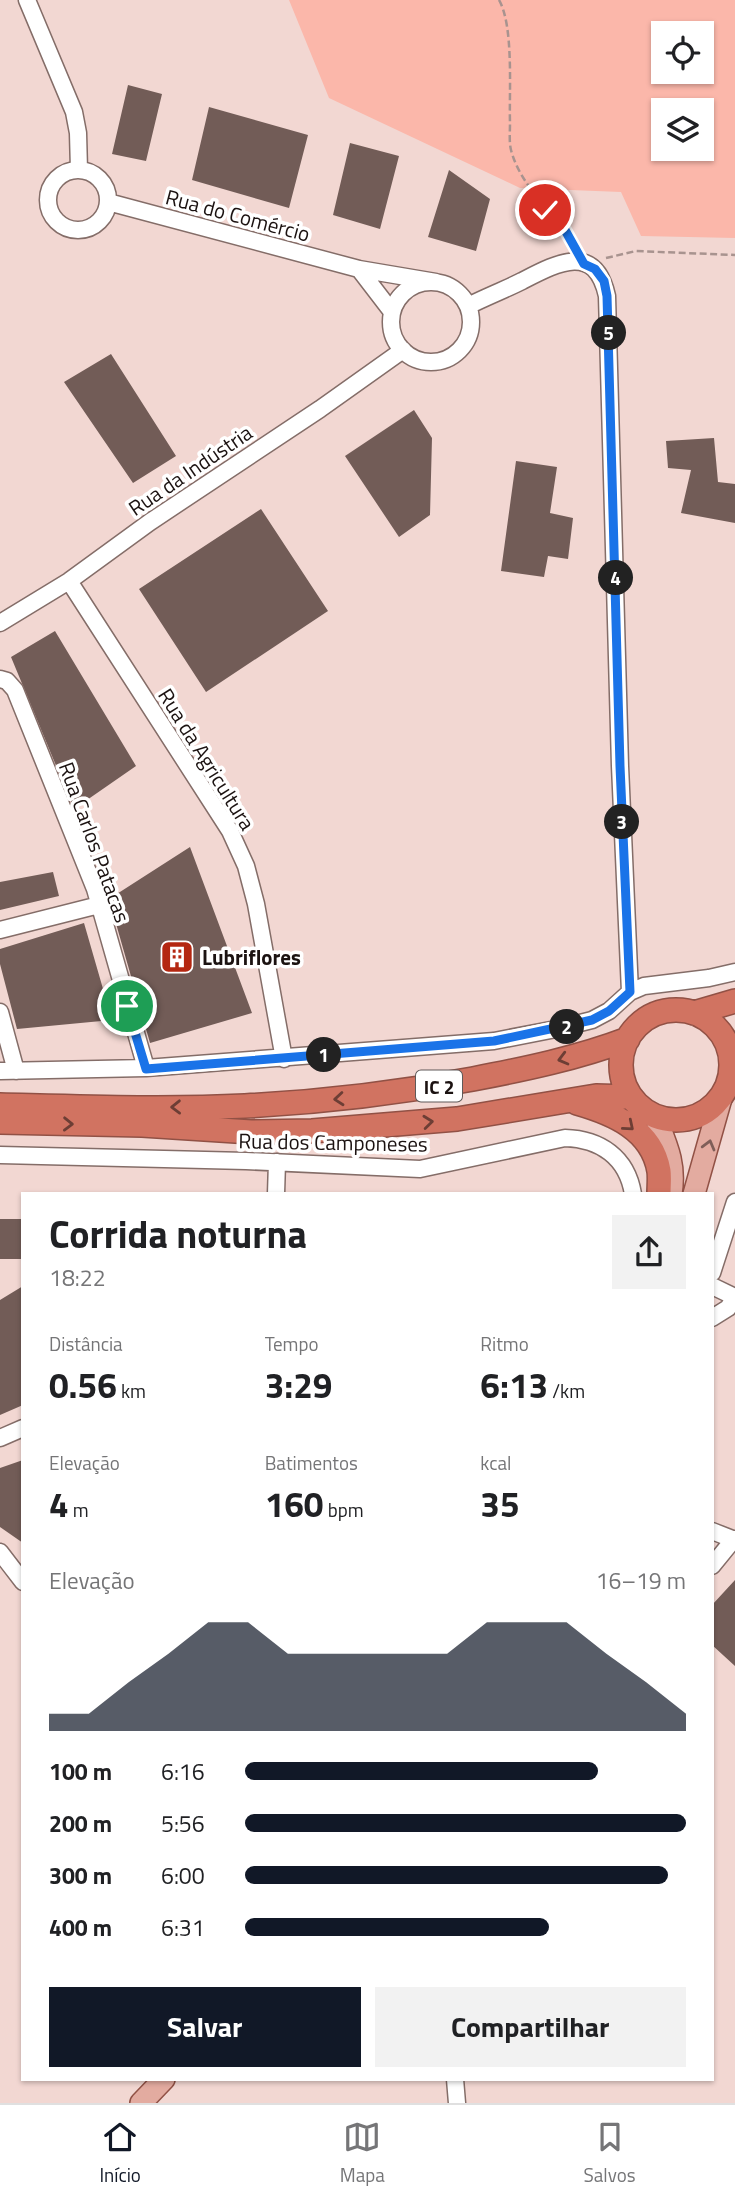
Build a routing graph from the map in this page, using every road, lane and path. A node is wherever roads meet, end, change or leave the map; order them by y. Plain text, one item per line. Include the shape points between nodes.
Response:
1 (27, 0) edge
2 (499, 0) edge
3 (79, 170) junction
4 (108, 202) junction
5 (735, 255) edge
6 (584, 264) junction
7 (359, 269) junction
8 (436, 282) junction
9 (468, 306) junction
10 (392, 312) junction
11 (403, 350) junction
12 (69, 581) junction
13 (0, 623) edge
14 (0, 679) edge
15 (99, 905) junction
16 (0, 930) edge
17 (735, 972) edge
18 (630, 992) junction
19 (735, 1001) edge
20 (0, 1012) edge
21 (694, 1013) junction
22 (628, 1039) junction
23 (733, 1054) edge
24 (284, 1059) junction
25 (146, 1069) junction
26 (8, 1071) edge
27 (722, 1095) junction
28 (631, 1097) junction
29 (567, 1100) junction
30 (0, 1105) edge
31 (656, 1116) junction
32 (0, 1122) edge
33 (0, 1155) edge
34 (277, 1163) junction
35 (276, 1192) edge
36 (632, 1192) edge
37 (659, 1192) edge
38 (670, 1192) edge
39 (695, 1192) edge
40 (735, 1202) edge
41 (714, 1267) edge
42 (714, 1287) edge
43 (714, 1317) edge
44 (21, 1429) edge
45 (0, 1438) edge
46 (714, 1532) edge
47 (734, 1540) edge
48 (0, 1552) edge
49 (714, 1564) edge
50 (21, 1579) edge
51 (162, 2081) edge
52 (455, 2081) edge
53 (141, 2103) edge
54 (457, 2103) edge

1 - 3 street via 74,112
2 - 6 path via 508,28 510,148 520,175 565,230
3 - 4 street via 96,177
3 - 4 street via 62,175 49,193 48,204 59,223 68,229 89,228 104,214
4 - 7 street, Rua do Comércio
5 - 6 path via 636,251
6 - 9 street via 561,262
6 - 18 street via 604,281 607,296
7 - 8 street, Rua do Comércio
7 - 10 street
8 - 9 street via 460,294
8 - 10 street via 414,286
9 - 11 street via 470,330 459,351 437,362 412,357
10 - 11 street via 391,326
11 - 12 street, Rua da Indústria
12 - 13 street, Rua da Indústria
12 - 24 street, Rua da Agricultura via 239,849 256,904
14 - 15 street, Rua Carlos Patacas via 15,690
15 - 16 street
15 - 25 street, Rua Carlos Patacas
17 - 18 street
18 - 24 street via 592,1020 519,1037
19 - 21 highway, IC 2
20 - 26 street
21 - 22 highway, IC 2 via 664,1011 637,1026
21 - 23 highway via 718,1030
22 - 28 highway via 621,1068
22 -> 30 highway, IC 2 via 517,1071 370,1096 244,1106
23 - 27 highway
24 - 25 street
25 - 26 street
27 - 31 highway via 709,1109 692,1117
39 -> 27 main road
28 - 29 highway, IC 2
28 - 31 highway
32 -> 29 highway, IC 2 via 312,1132 457,1119
29 -> 37 highway via 621,1118 635,1130 659,1170
31 - 38 main road via 672,1159
33 - 34 street, Rua dos Camponeses
34 - 35 street
34 - 36 street, Rua dos Camponeses via 420,1170 565,1138 584,1139 615,1156
40 - 41 street
42 - 43 street via 735,1297
44 - 45 street
46 - 47 street
47 - 49 street
48 - 50 street
51 - 53 main road
52 - 54 street

